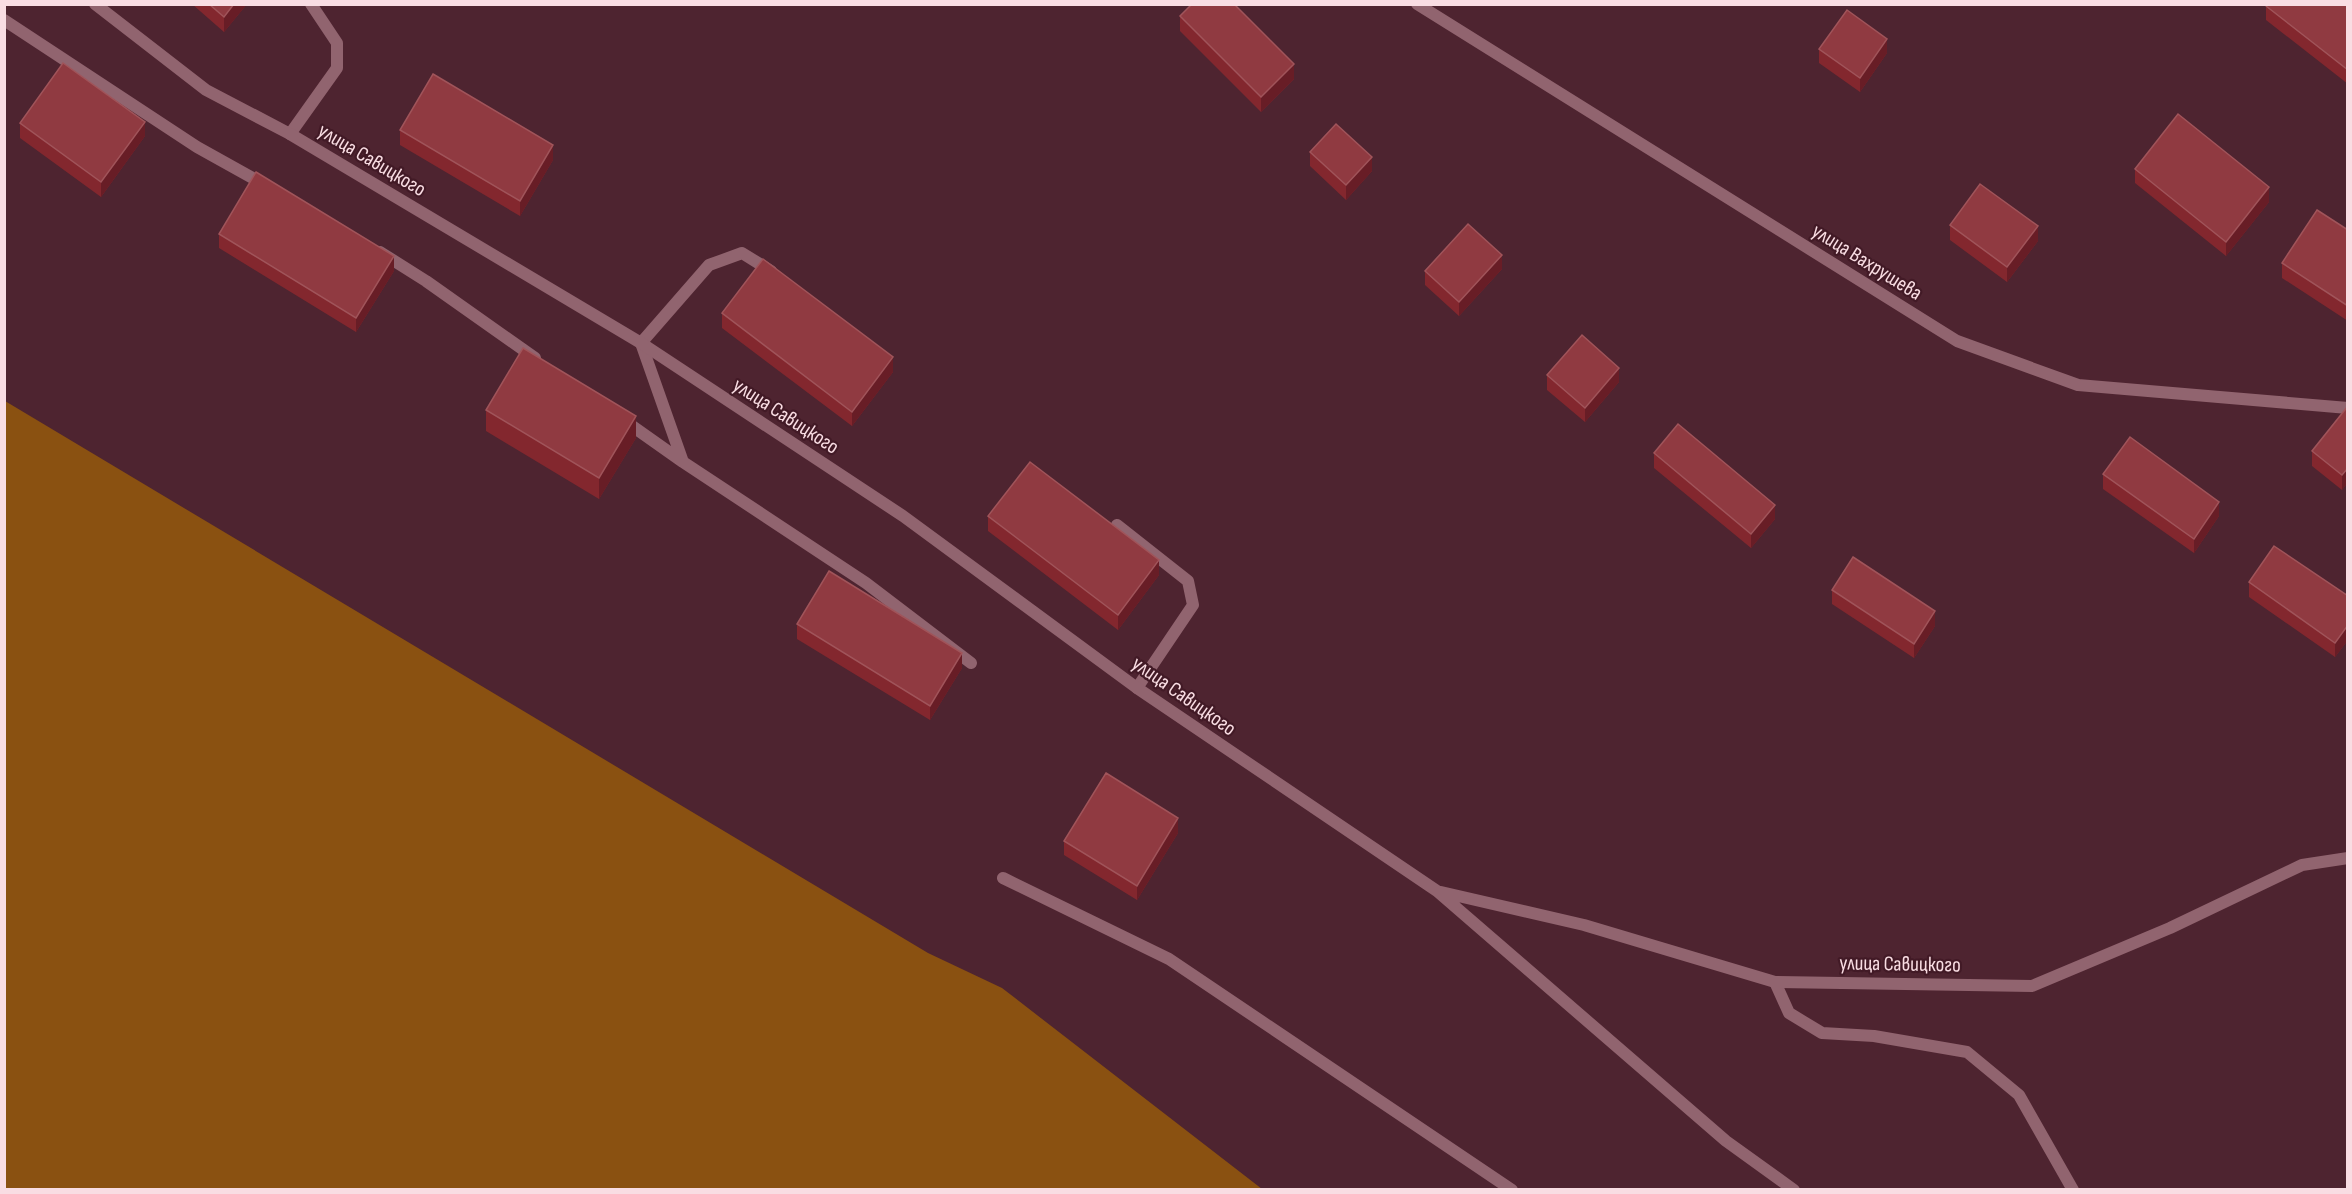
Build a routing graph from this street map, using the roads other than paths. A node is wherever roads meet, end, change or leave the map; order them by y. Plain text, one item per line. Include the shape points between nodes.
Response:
1 (95, 4) edge
2 (311, 4) edge
3 (1417, 4) edge
4 (4, 20) edge
5 (290, 134) junction
6 (276, 191) edge
7 (365, 243) edge
8 (771, 271) edge
9 (641, 344) junction
10 (547, 366) edge
11 (2348, 408) edge
12 (615, 414) edge
13 (683, 462) junction
14 (1117, 525) edge
15 (971, 663) dead end
16 (1137, 688) junction
17 (2348, 858) edge
18 (1003, 878) dead end
19 (1437, 891) junction
20 (1775, 982) junction
21 (1512, 1190) edge
22 (1794, 1190) edge
23 (2073, 1190) edge

1 - 5 street, улица Савицкого via 206,90
2 - 5 street via 337,43 337,68
3 - 11 street, улица Вахрушева via 1957,341 2078,386
4 - 6 street via 197,147
5 - 9 street, улица Савицкого
7 - 10 street
8 - 9 street via 742,253 709,265
9 - 13 street
9 - 16 street, улица Савицкого via 903,516
12 - 13 street
13 - 15 street via 866,583
14 - 16 street via 1188,581 1193,605
16 - 19 street, улица Савицкого
17 - 20 street, улица Савицкого via 2302,865 2170,928 2032,986
18 - 21 street via 1169,959
19 - 20 street, улица Савицкого via 1584,925
19 - 22 street, улица Савицкого via 1726,1141
20 - 23 street via 1789,1013 1821,1033 1874,1036 1967,1052 2019,1095

